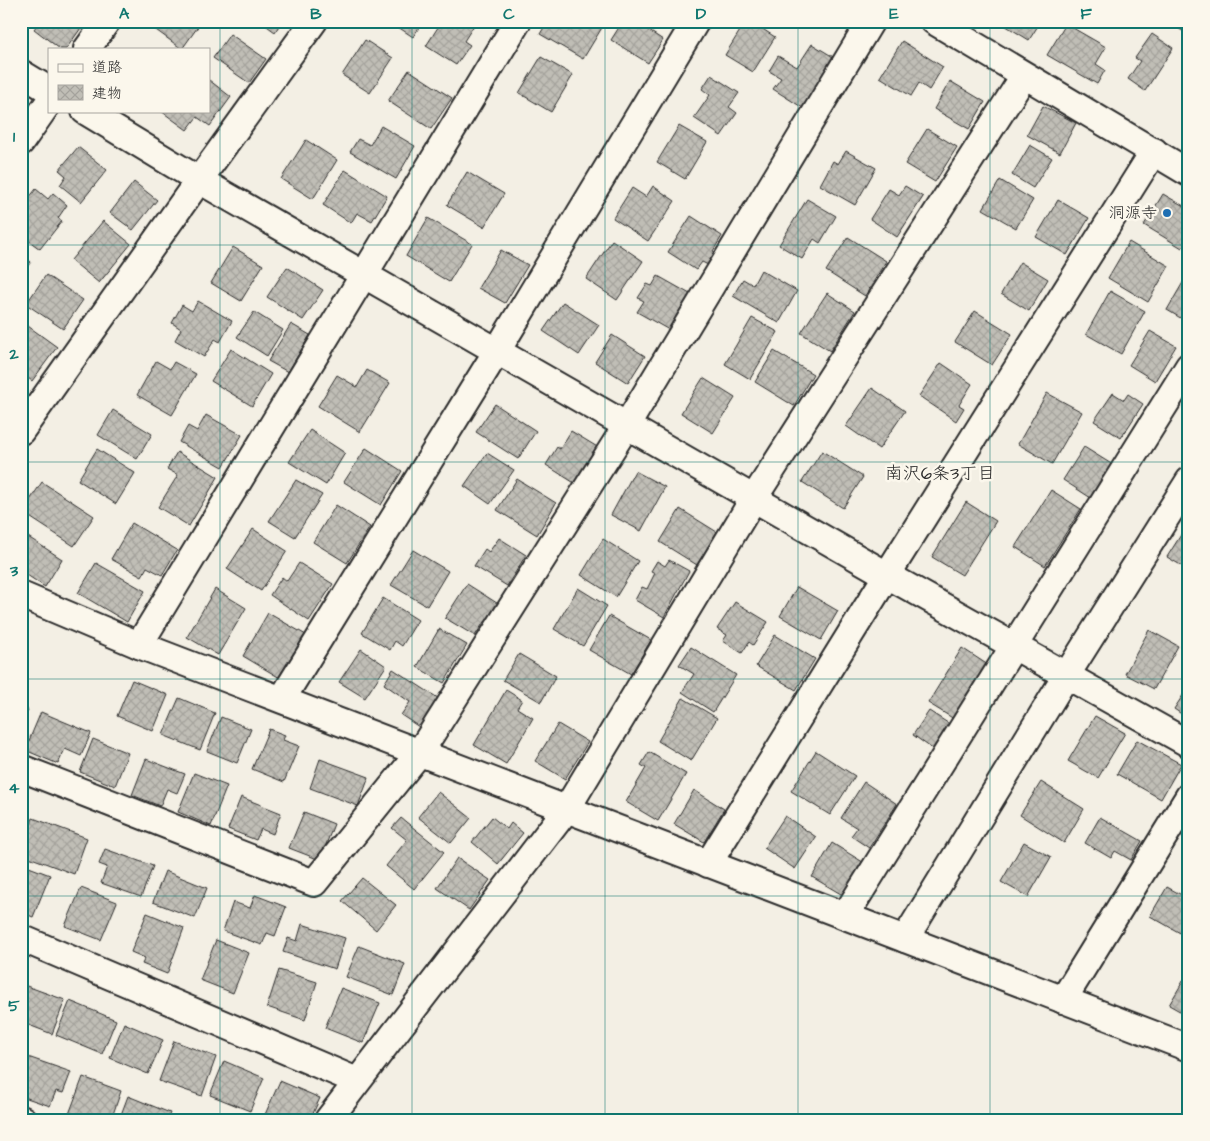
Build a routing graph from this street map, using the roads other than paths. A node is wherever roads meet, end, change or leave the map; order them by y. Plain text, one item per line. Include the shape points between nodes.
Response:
1 (107, 21) edge
2 (314, 21) edge
3 (518, 21) edge
4 (696, 21) edge
5 (871, 21) edge
6 (934, 21) edge
7 (88, 48) edge
8 (21, 73) edge
9 (1024, 76) junction
10 (48, 89) edge
11 (48, 103) edge
12 (87, 112) edge
13 (21, 142) edge
14 (1154, 151) junction
15 (1189, 172) edge
16 (199, 180) junction
17 (365, 275) junction
18 (497, 351) junction
19 (1189, 366) edge
20 (627, 425) junction
21 (21, 431) edge
22 (1189, 481) edge
23 (754, 498) junction
24 (887, 575) junction
25 (21, 595) edge
26 (139, 644) junction
27 (1014, 647) junction
28 (1066, 676) junction
29 (282, 699) junction
30 (1189, 744) edge
31 (420, 752) junction
32 (21, 768) edge
33 (1189, 796) edge
34 (566, 810) junction
35 (708, 864) junction
36 (845, 916) junction
37 (21, 938) edge
38 (905, 939) junction
39 (1064, 1000) junction
40 (1189, 1048) edge
41 (357, 1081) junction
42 (328, 1120) edge

1 - 7 street
2 - 16 street
3 - 17 street
4 - 18 street
5 - 20 street
6 - 9 street
8 - 10 street
9 - 14 street
9 - 23 street
11 - 13 street
12 - 16 street
14 - 15 street
14 - 24 street
16 - 17 street
16 - 21 street
17 - 18 street
17 - 26 street
18 - 20 street
18 - 29 street
19 - 27 street
20 - 23 street
20 - 31 street
22 - 28 street
23 - 24 street
23 - 34 street
24 - 27 street
24 - 35 street
25 - 26 street
26 - 29 street
27 - 28 street
27 - 36 street
28 - 30 street
28 - 38 street
29 - 31 street
31 - 32 street via 314,883
31 - 34 street
33 - 39 street
34 - 35 street
34 - 41 street
35 - 36 street
36 - 38 street
37 - 41 street
38 - 39 street
39 - 40 street
41 - 42 street

